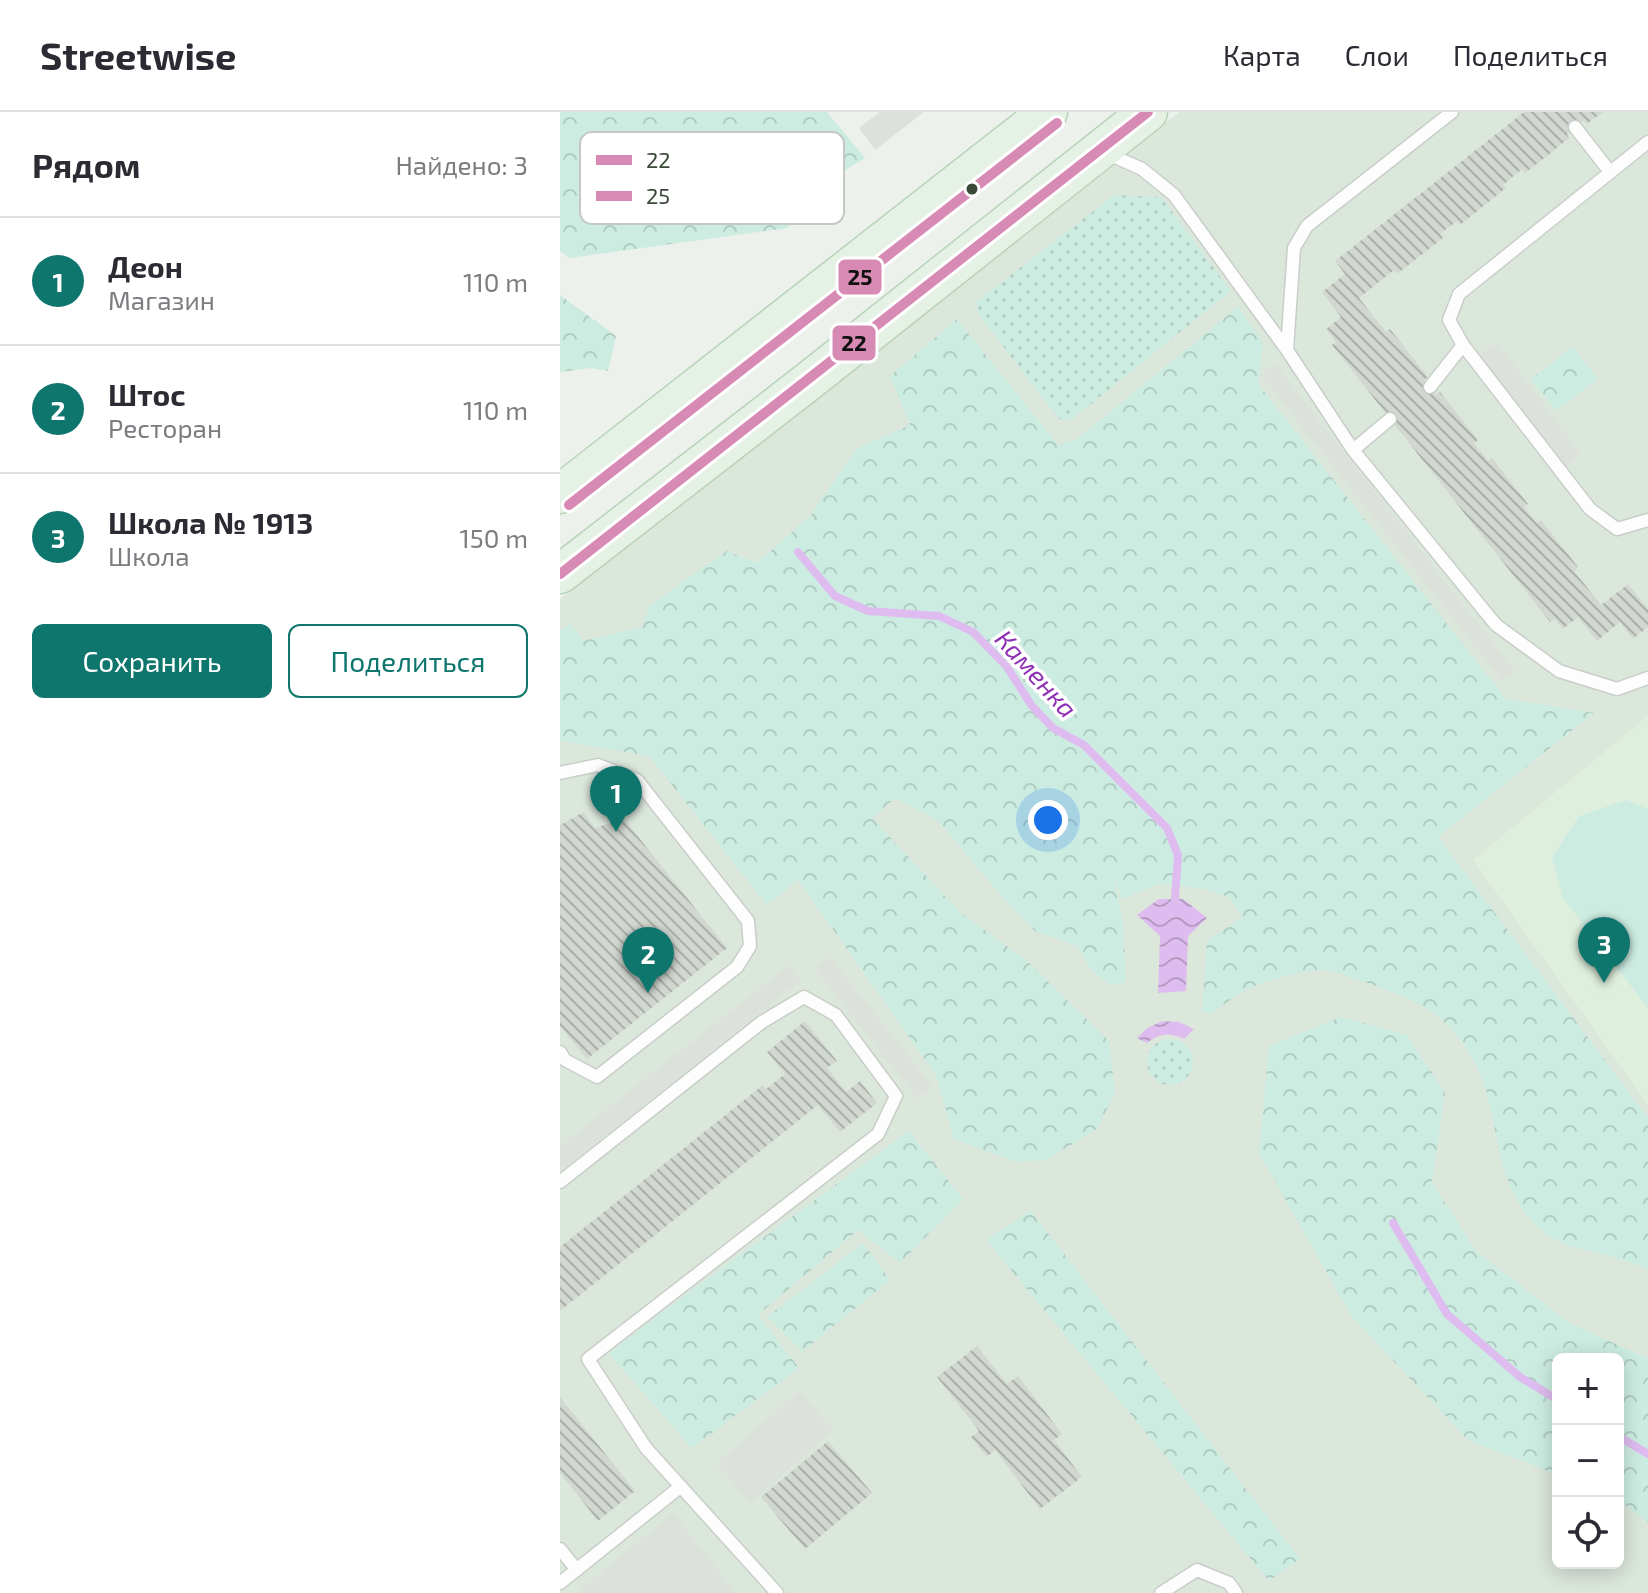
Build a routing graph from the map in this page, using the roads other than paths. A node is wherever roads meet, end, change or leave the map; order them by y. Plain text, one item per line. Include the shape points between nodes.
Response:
1 (1048, 112) edge
2 (1148, 112) edge
3 (1452, 112) edge
4 (1575, 127) dead end
5 (1648, 142) edge
6 (1100, 150) junction
7 (1610, 172) junction
8 (1463, 345) junction
9 (1287, 350) junction
10 (1430, 387) dead end
11 (1390, 419) dead end
12 (1353, 450) junction
13 (560, 494) edge
14 (1648, 520) edge
15 (560, 574) edge
16 (1648, 678) edge
17 (560, 773) edge
18 (560, 1052) edge
19 (560, 1182) edge
20 (680, 1487) junction
21 (560, 1549) edge
22 (577, 1570) junction
23 (560, 1583) edge
24 (772, 1591) edge
25 (1161, 1593) edge
26 (1236, 1593) edge

1 - 13 main road
2 - 6 main road
3 - 9 lane via 1307,226 1294,248
4 - 7 lane
5 - 7 lane
6 - 9 lane via 1142,169 1174,195
6 - 15 main road
7 - 8 lane via 1459,294 1449,320
8 - 10 lane
8 - 14 lane via 1590,509 1617,529
9 - 12 lane
11 - 12 lane
12 - 16 lane via 1496,625 1559,671 1617,689
17 - 18 lane via 598,765 637,780 748,921 750,946 737,967 597,1077
19 - 20 lane via 762,1022 804,997 836,1015 896,1096 878,1134 588,1359 646,1448
20 - 22 lane
20 - 24 lane
21 - 22 lane
22 - 23 lane
25 - 26 lane via 1197,1570 1229,1583

